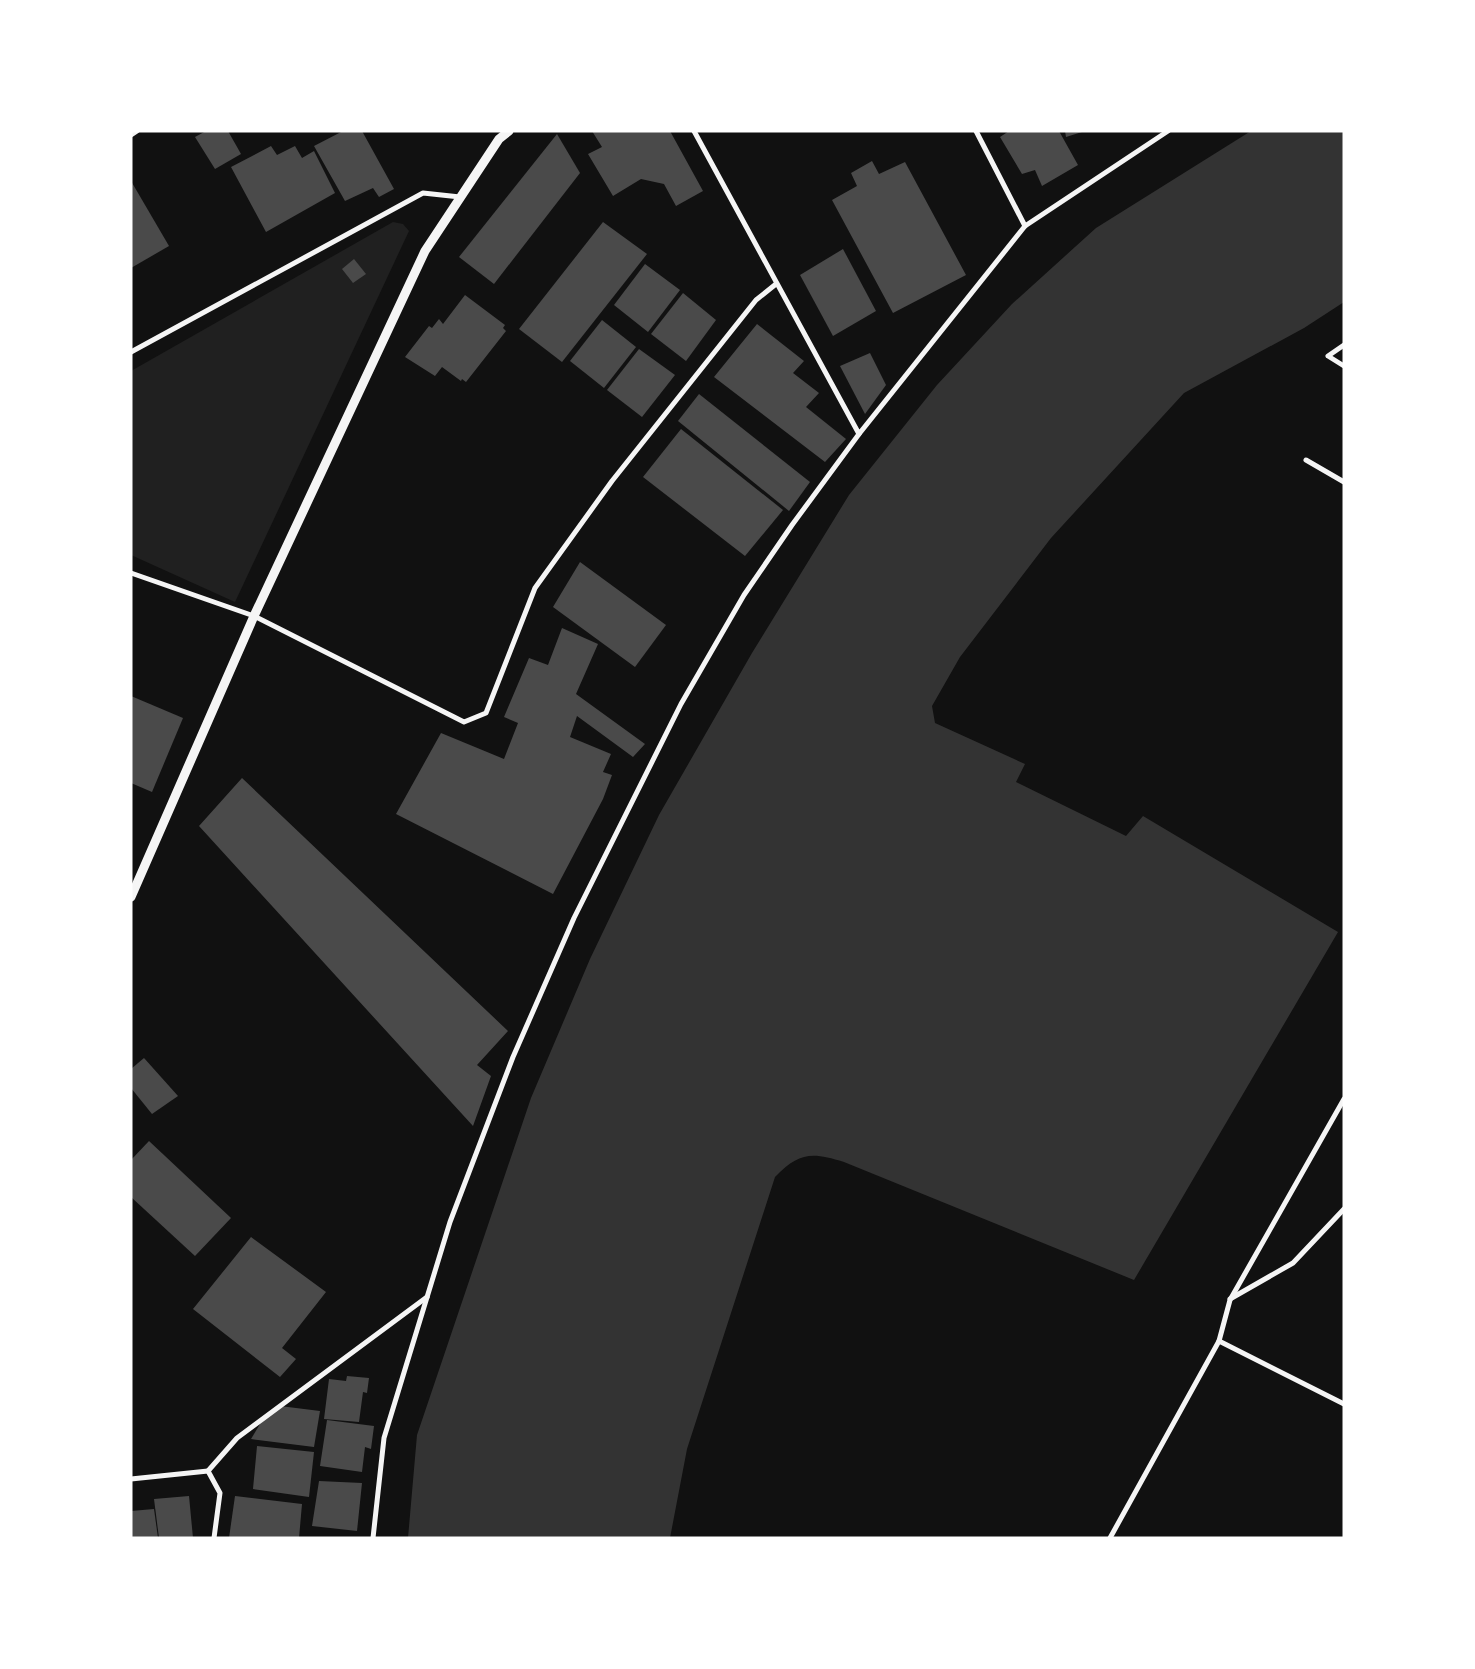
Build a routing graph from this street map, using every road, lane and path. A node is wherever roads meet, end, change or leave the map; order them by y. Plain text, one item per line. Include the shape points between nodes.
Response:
1 (138, 131) edge
2 (509, 131) edge
3 (694, 131) edge
4 (976, 131) edge
5 (1168, 131) edge
6 (131, 135) edge
7 (461, 198) junction
8 (1025, 226) junction
9 (776, 284) junction
10 (1344, 345) edge
11 (131, 352) edge
12 (1344, 366) edge
13 (859, 434) junction
14 (1306, 460) dead end
15 (1344, 482) edge
16 (131, 573) edge
17 (254, 616) junction
18 (131, 897) edge
19 (1344, 1099) edge
20 (1344, 1209) edge
21 (428, 1297) junction
22 (1230, 1300) junction
23 (1219, 1341) junction
24 (1344, 1404) edge
25 (208, 1471) junction
26 (131, 1479) edge
27 (214, 1538) edge
28 (373, 1538) edge
29 (1110, 1538) edge

1 - 6 street
2 - 7 street via 499,140
3 - 9 street
4 - 8 street
5 - 8 street
7 - 11 street via 423,193
7 - 17 street via 425,251
8 - 13 street
9 - 13 street
9 - 17 street via 756,300 612,481 535,588 486,713 464,722
10 - 12 street via 1328,356
13 - 21 street via 744,595 681,704 574,918 514,1057 450,1222
14 - 15 street
16 - 17 street
17 - 18 street
19 - 22 street
20 - 22 street via 1293,1263
21 - 25 street via 237,1438
21 - 28 street via 384,1438
22 - 23 street
23 - 24 street
23 - 29 street
25 - 26 street
25 - 27 street via 220,1493

